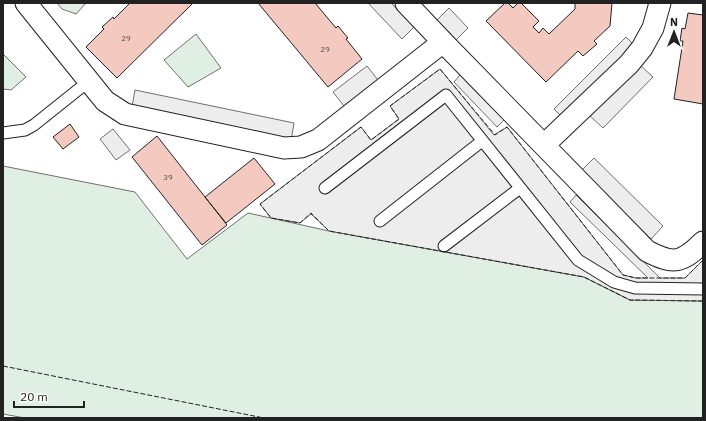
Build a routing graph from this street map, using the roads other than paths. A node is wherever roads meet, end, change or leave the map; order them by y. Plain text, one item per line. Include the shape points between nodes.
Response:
1 (26, 3) edge
2 (406, 3) edge
3 (660, 3) edge
4 (443, 42) junction
5 (89, 81) junction
6 (3, 133) edge
7 (482, 141) junction
8 (544, 145) junction
9 (326, 188) dead end
10 (520, 188) junction
11 (380, 221) dead end
12 (703, 242) edge
13 (444, 246) dead end
14 (703, 289) edge

1 - 5 street
2 - 4 street
3 - 8 street via 653,28 630,64
4 - 5 street via 318,140 301,147 284,148 124,114 105,101
4 - 8 street
5 - 6 lane via 34,125 25,130
7 - 9 lane via 446,95
7 - 10 lane
7 - 11 lane
8 - 12 street via 647,251 662,259 678,260 688,257
10 - 13 lane
10 - 14 lane via 578,260 614,282 635,288

